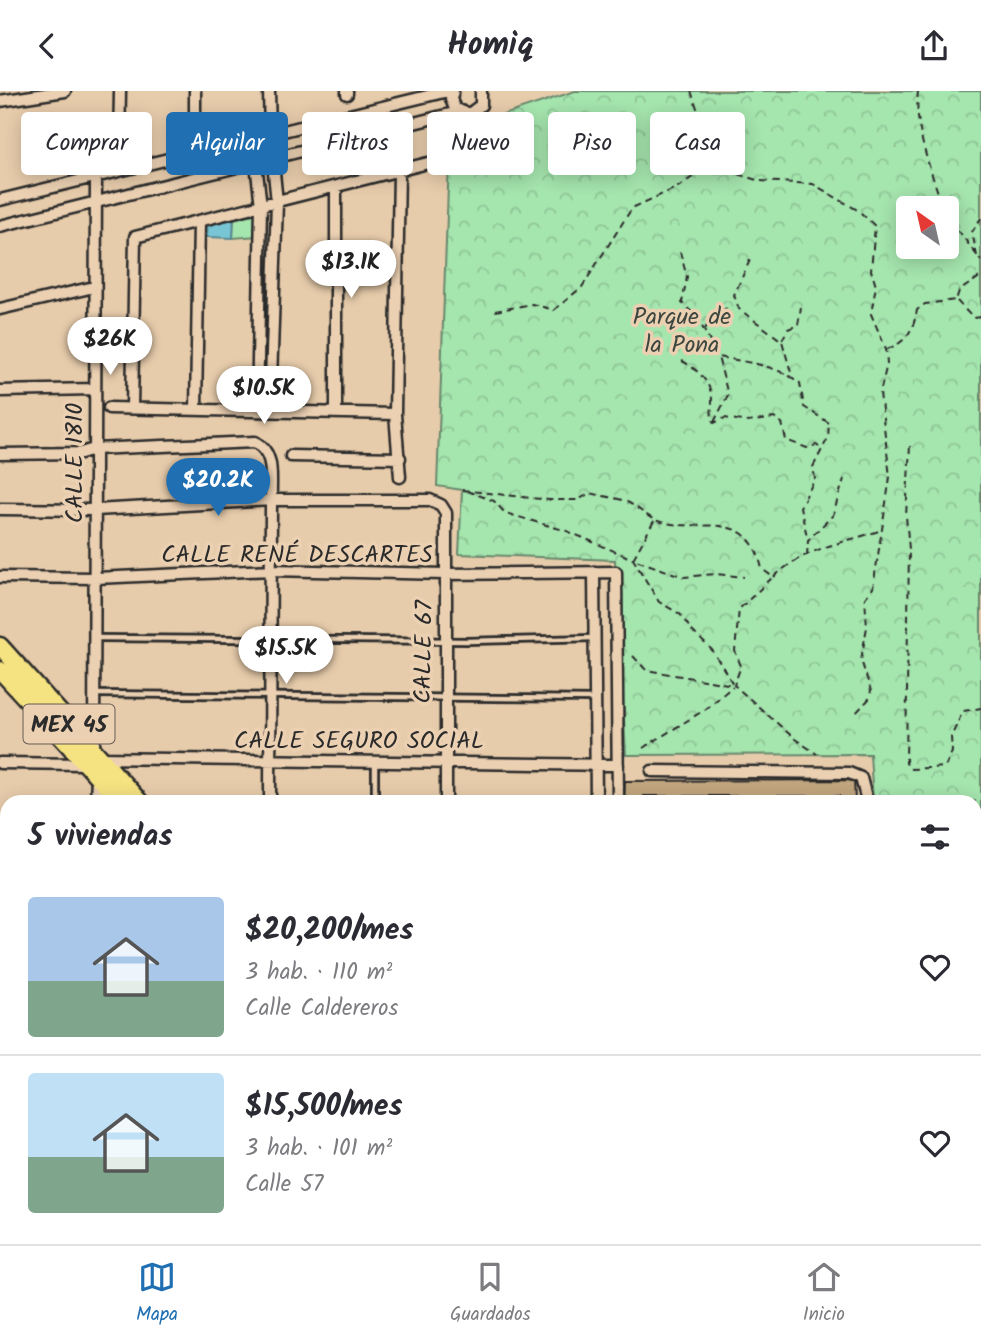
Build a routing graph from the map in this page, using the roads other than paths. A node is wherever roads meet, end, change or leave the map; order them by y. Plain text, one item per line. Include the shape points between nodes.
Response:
1 (65, 91) edge
2 (120, 91) edge
3 (195, 91) edge
4 (269, 91) edge
5 (451, 91) edge
6 (481, 91) edge
7 (0, 101) edge
8 (120, 112) edge
9 (195, 112) edge
10 (269, 112) edge
11 (458, 112) edge
12 (473, 112) edge
13 (427, 120) edge
14 (288, 130) edge
15 (288, 154) edge
16 (96, 175) joint
17 (206, 175) edge
18 (258, 175) edge
19 (274, 175) edge
20 (383, 175) edge
21 (399, 175) edge
22 (336, 187) junction
23 (0, 200) edge
24 (277, 202) junction
25 (96, 203) junction
26 (261, 206) junction
27 (199, 221) junction
28 (0, 226) edge
29 (94, 288) junction
30 (0, 309) edge
31 (94, 389) junction
32 (0, 391) edge
33 (109, 408) dead end
34 (132, 408) junction
35 (195, 410) junction
36 (257, 411) junction
37 (270, 411) junction
38 (336, 412) junction
39 (395, 414) junction
40 (94, 449) junction
41 (0, 454) edge
42 (292, 456) dead end
43 (400, 458) junction
44 (400, 477) dead end
45 (271, 500) junction
46 (0, 509) edge
47 (95, 510) junction
48 (271, 570) junction
49 (593, 572) junction
50 (445, 574) junction
51 (0, 577) edge
52 (96, 578) junction
53 (94, 638) junction
54 (594, 638) junction
55 (270, 639) junction
56 (444, 641) junction
57 (0, 646) edge
58 (0, 670) edge
59 (95, 694) junction
60 (271, 694) junction
61 (444, 696) junction
62 (595, 699) junction
63 (270, 761) junction
64 (375, 761) junction
65 (443, 761) junction
66 (94, 762) junction
67 (0, 763) edge
68 (596, 765) junction
69 (618, 765) junction
70 (652, 771) dead end
71 (96, 795) edge
72 (116, 795) edge
73 (132, 795) edge
74 (270, 795) edge
75 (375, 795) edge
76 (446, 795) edge
77 (596, 795) edge
78 (618, 795) edge
79 (865, 795) edge

1 - 7 street
2 - 8 street
3 - 9 street
4 - 10 street
5 - 11 street
5 - 14 street
6 - 12 street via 483,100
13 - 15 street
16 - 23 street
16 - 25 street, CALLE 1810
17 - 25 street
18 - 26 street
19 - 24 street
20 - 22 street
21 - 39 street
22 - 24 street
22 - 38 street
24 - 26 street
24 - 37 street
25 - 28 street
25 - 29 street, CALLE 1810
26 - 27 street
26 - 36 street
27 - 34 street via 135,237
27 - 35 street
29 - 30 street
29 - 31 street, CALLE 1810
31 - 32 street
31 - 40 street, CALLE 1810
33 - 34 street
34 - 35 street
35 - 36 street
36 - 37 street
37 - 38 street
38 - 39 street
39 - 43 street
40 - 41 street
40 - 45 street via 255,442 270,456
40 - 47 street, CALLE 1810
42 - 43 street
43 - 44 street
45 - 47 street
45 - 48 street
45 - 50 street, CALLE 67 via 430,500 446,513
46 - 47 street
47 - 52 street, CALLE 1810
48 - 50 street, CALLE RENÉ DESCARTES
48 - 52 street, CALLE RENÉ DESCARTES
48 - 55 street
49 - 50 street, CALLE RENÉ DESCARTES
49 - 54 street
49 - 69 street, CALLE RENÉ DESCARTES via 615,572
50 - 56 street, CALLE 67
51 - 52 street, CALLE RENÉ DESCARTES
52 - 53 street, CALLE 1810
53 - 55 lane
53 - 59 street, CALLE 1810
54 - 56 lane
54 - 62 street
55 - 56 lane
55 - 60 street
56 - 61 street, CALLE 67
57 - 66 main road, MEX 45
58 - 66 main road, MEX 45
59 - 60 lane
59 - 66 street, CALLE 1810
60 - 61 lane
60 - 63 street
61 - 62 lane
61 - 65 street, CALLE 67
62 - 68 street
63 - 64 street, CALLE SEGURO SOCIAL
63 - 66 street, CALLE SEGURO SOCIAL
63 - 74 street
64 - 65 street, CALLE SEGURO SOCIAL
64 - 75 lane
65 - 68 street, CALLE SEGURO SOCIAL
65 - 76 street, CALLE 67
66 - 67 street, CALLE SEGURO SOCIAL
66 - 71 street, CALLE 1810
66 - 72 main road, MEX 45
66 - 73 main road, MEX 45
68 - 69 street, CALLE SEGURO SOCIAL
68 - 77 street
69 - 78 street
70 - 79 street via 849,773 861,778

